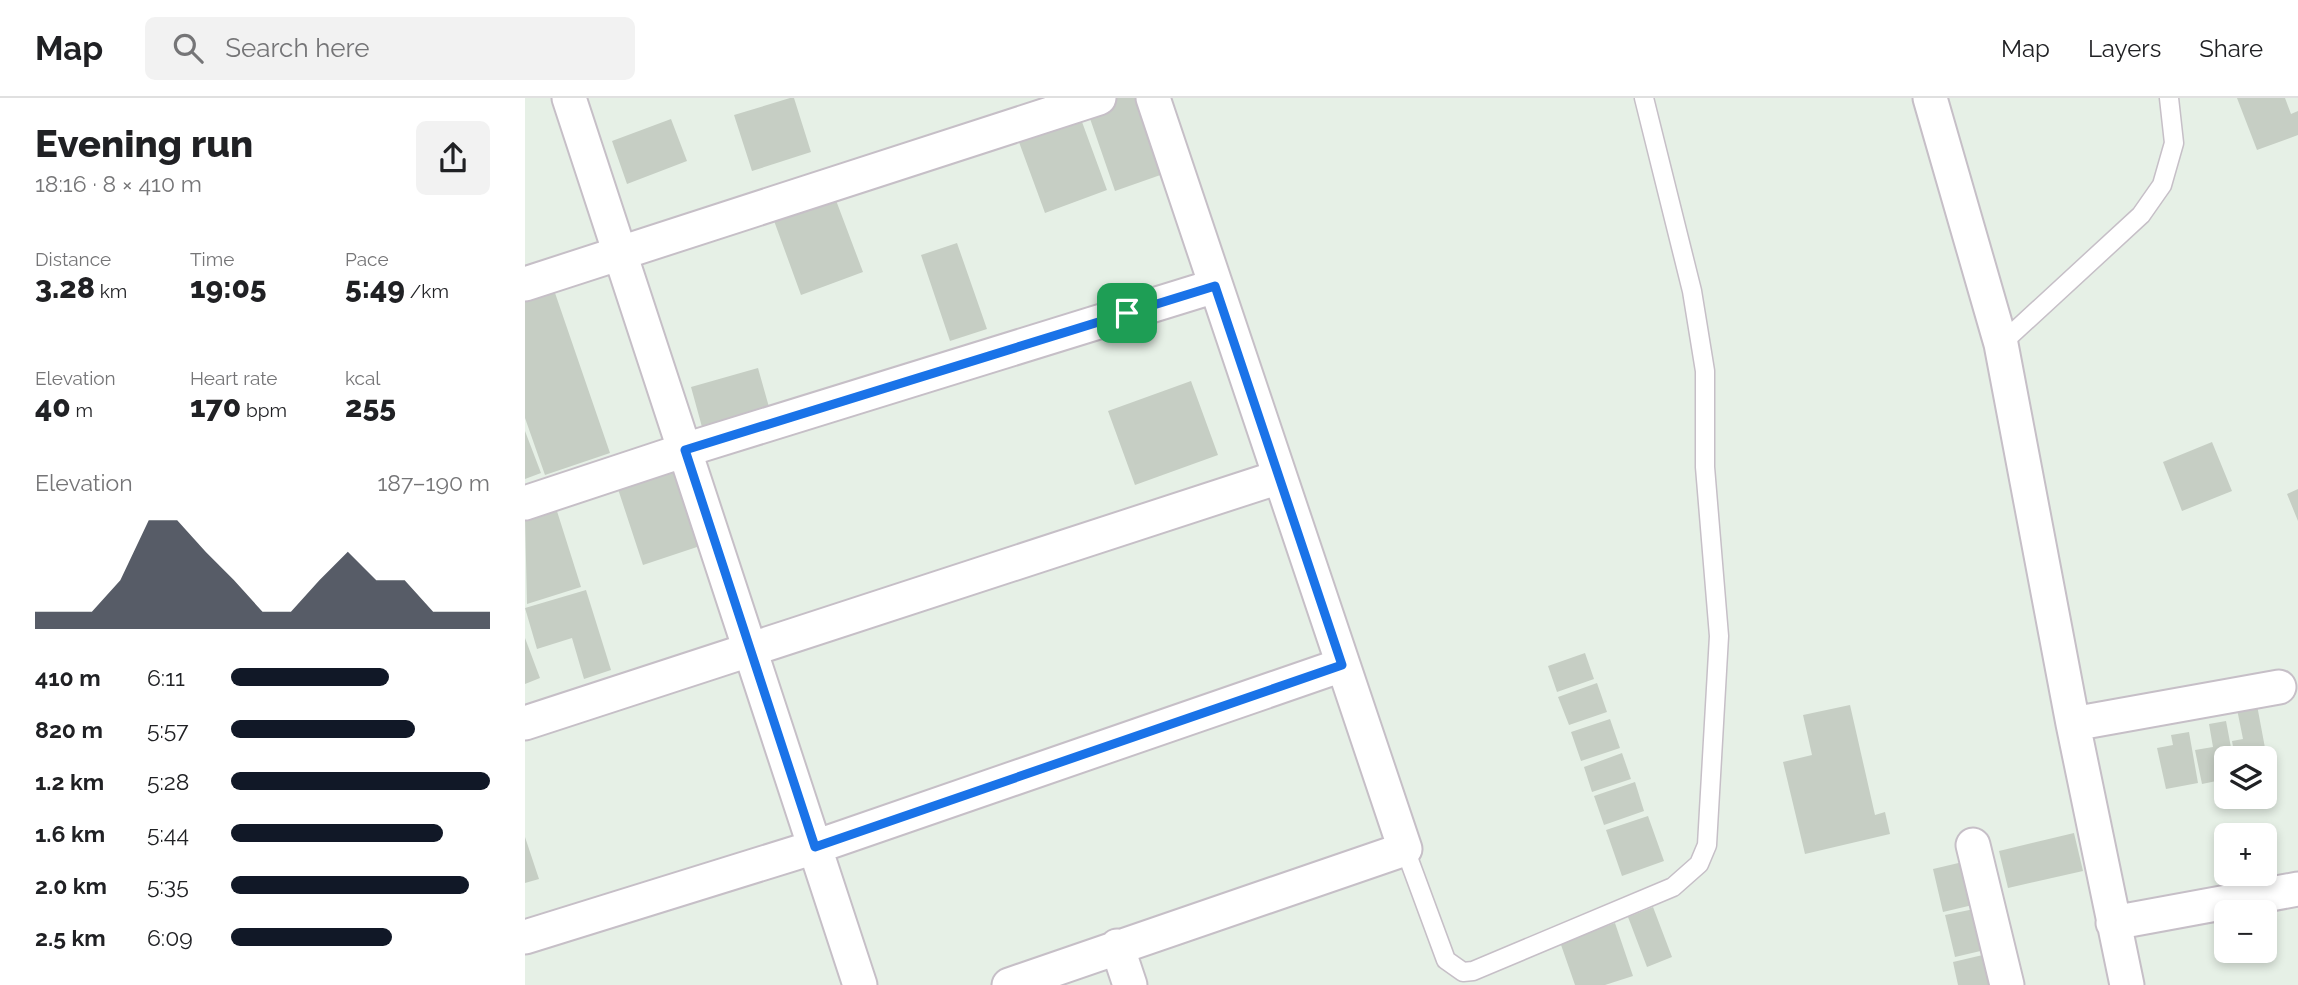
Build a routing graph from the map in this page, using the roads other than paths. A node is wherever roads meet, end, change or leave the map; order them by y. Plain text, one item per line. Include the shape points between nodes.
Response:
1 (569, 98) edge
2 (1099, 98) edge
3 (1153, 98) edge
4 (1644, 98) edge
5 (1930, 98) edge
6 (2169, 98) edge
7 (620, 254) junction
8 (525, 284) edge
9 (1215, 286) junction
10 (2001, 344) junction
11 (685, 450) junction
12 (1279, 477) junction
13 (525, 503) edge
14 (750, 649) junction
15 (1342, 665) junction
16 (2279, 687) dead end
17 (525, 723) edge
18 (2073, 724) junction
19 (1973, 845) dead end
20 (815, 847) junction
21 (1405, 849) junction
22 (2298, 889) edge
23 (2113, 923) junction
24 (525, 937) edge
25 (1117, 946) junction
26 (2121, 984) edge
27 (860, 985) edge
28 (1009, 985) edge
29 (1130, 985) edge
30 (2007, 985) edge

1 - 7 street
2 - 7 street
3 - 9 street
4 - 21 lane via 1692,291 1705,371 1705,467 1719,636 1707,845 1699,864 1674,887 1463,972 1446,960
5 - 10 street
6 - 10 lane via 2174,143 2162,185 2141,215
7 - 8 street
7 - 11 street
9 - 11 street
9 - 12 street
10 - 18 street
11 - 13 street
11 - 14 street
12 - 14 street
12 - 15 street
14 - 17 street
14 - 20 street
15 - 20 street
15 - 21 street
16 - 18 street
18 - 23 street
19 - 30 street
20 - 24 street
20 - 27 street
21 - 25 street
22 - 23 street
23 - 26 street
25 - 28 street
25 - 29 street

